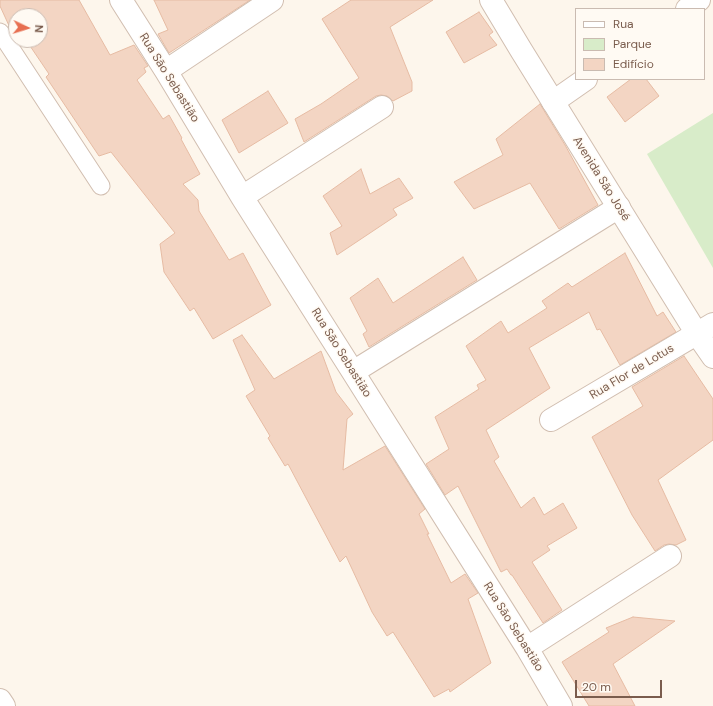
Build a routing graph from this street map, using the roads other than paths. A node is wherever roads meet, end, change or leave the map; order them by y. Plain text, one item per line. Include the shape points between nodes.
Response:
1 (121, 0) edge
2 (272, 0) edge
3 (491, 0) edge
4 (700, 0) edge
5 (688, 8) edge
6 (0, 32) edge
7 (166, 71) junction
8 (585, 80) edge
9 (553, 102) junction
10 (382, 107) dead end
11 (101, 186) dead end
12 (242, 197) junction
13 (618, 207) junction
14 (705, 329) edge
15 (713, 357) edge
16 (354, 372) junction
17 (551, 420) dead end
18 (670, 556) dead end
19 (527, 648) junction
20 (0, 700) edge
21 (4, 706) edge
22 (561, 706) edge

1 - 7 street, Rua São Sebastião
2 - 7 street
3 - 9 street, Avenida São José
4 - 5 street
6 - 11 lane
7 - 12 street, Rua São Sebastião
8 - 9 street
9 - 13 street, Avenida São José
10 - 12 street
12 - 16 street, Rua São Sebastião
13 - 14 street, Avenida São José
13 - 16 street
14 - 15 street, Avenida São José
14 - 17 street, Rua Flor de Lotus
16 - 19 street, Rua São Sebastião
18 - 19 street
19 - 22 street, Rua São Sebastião
20 - 21 street

